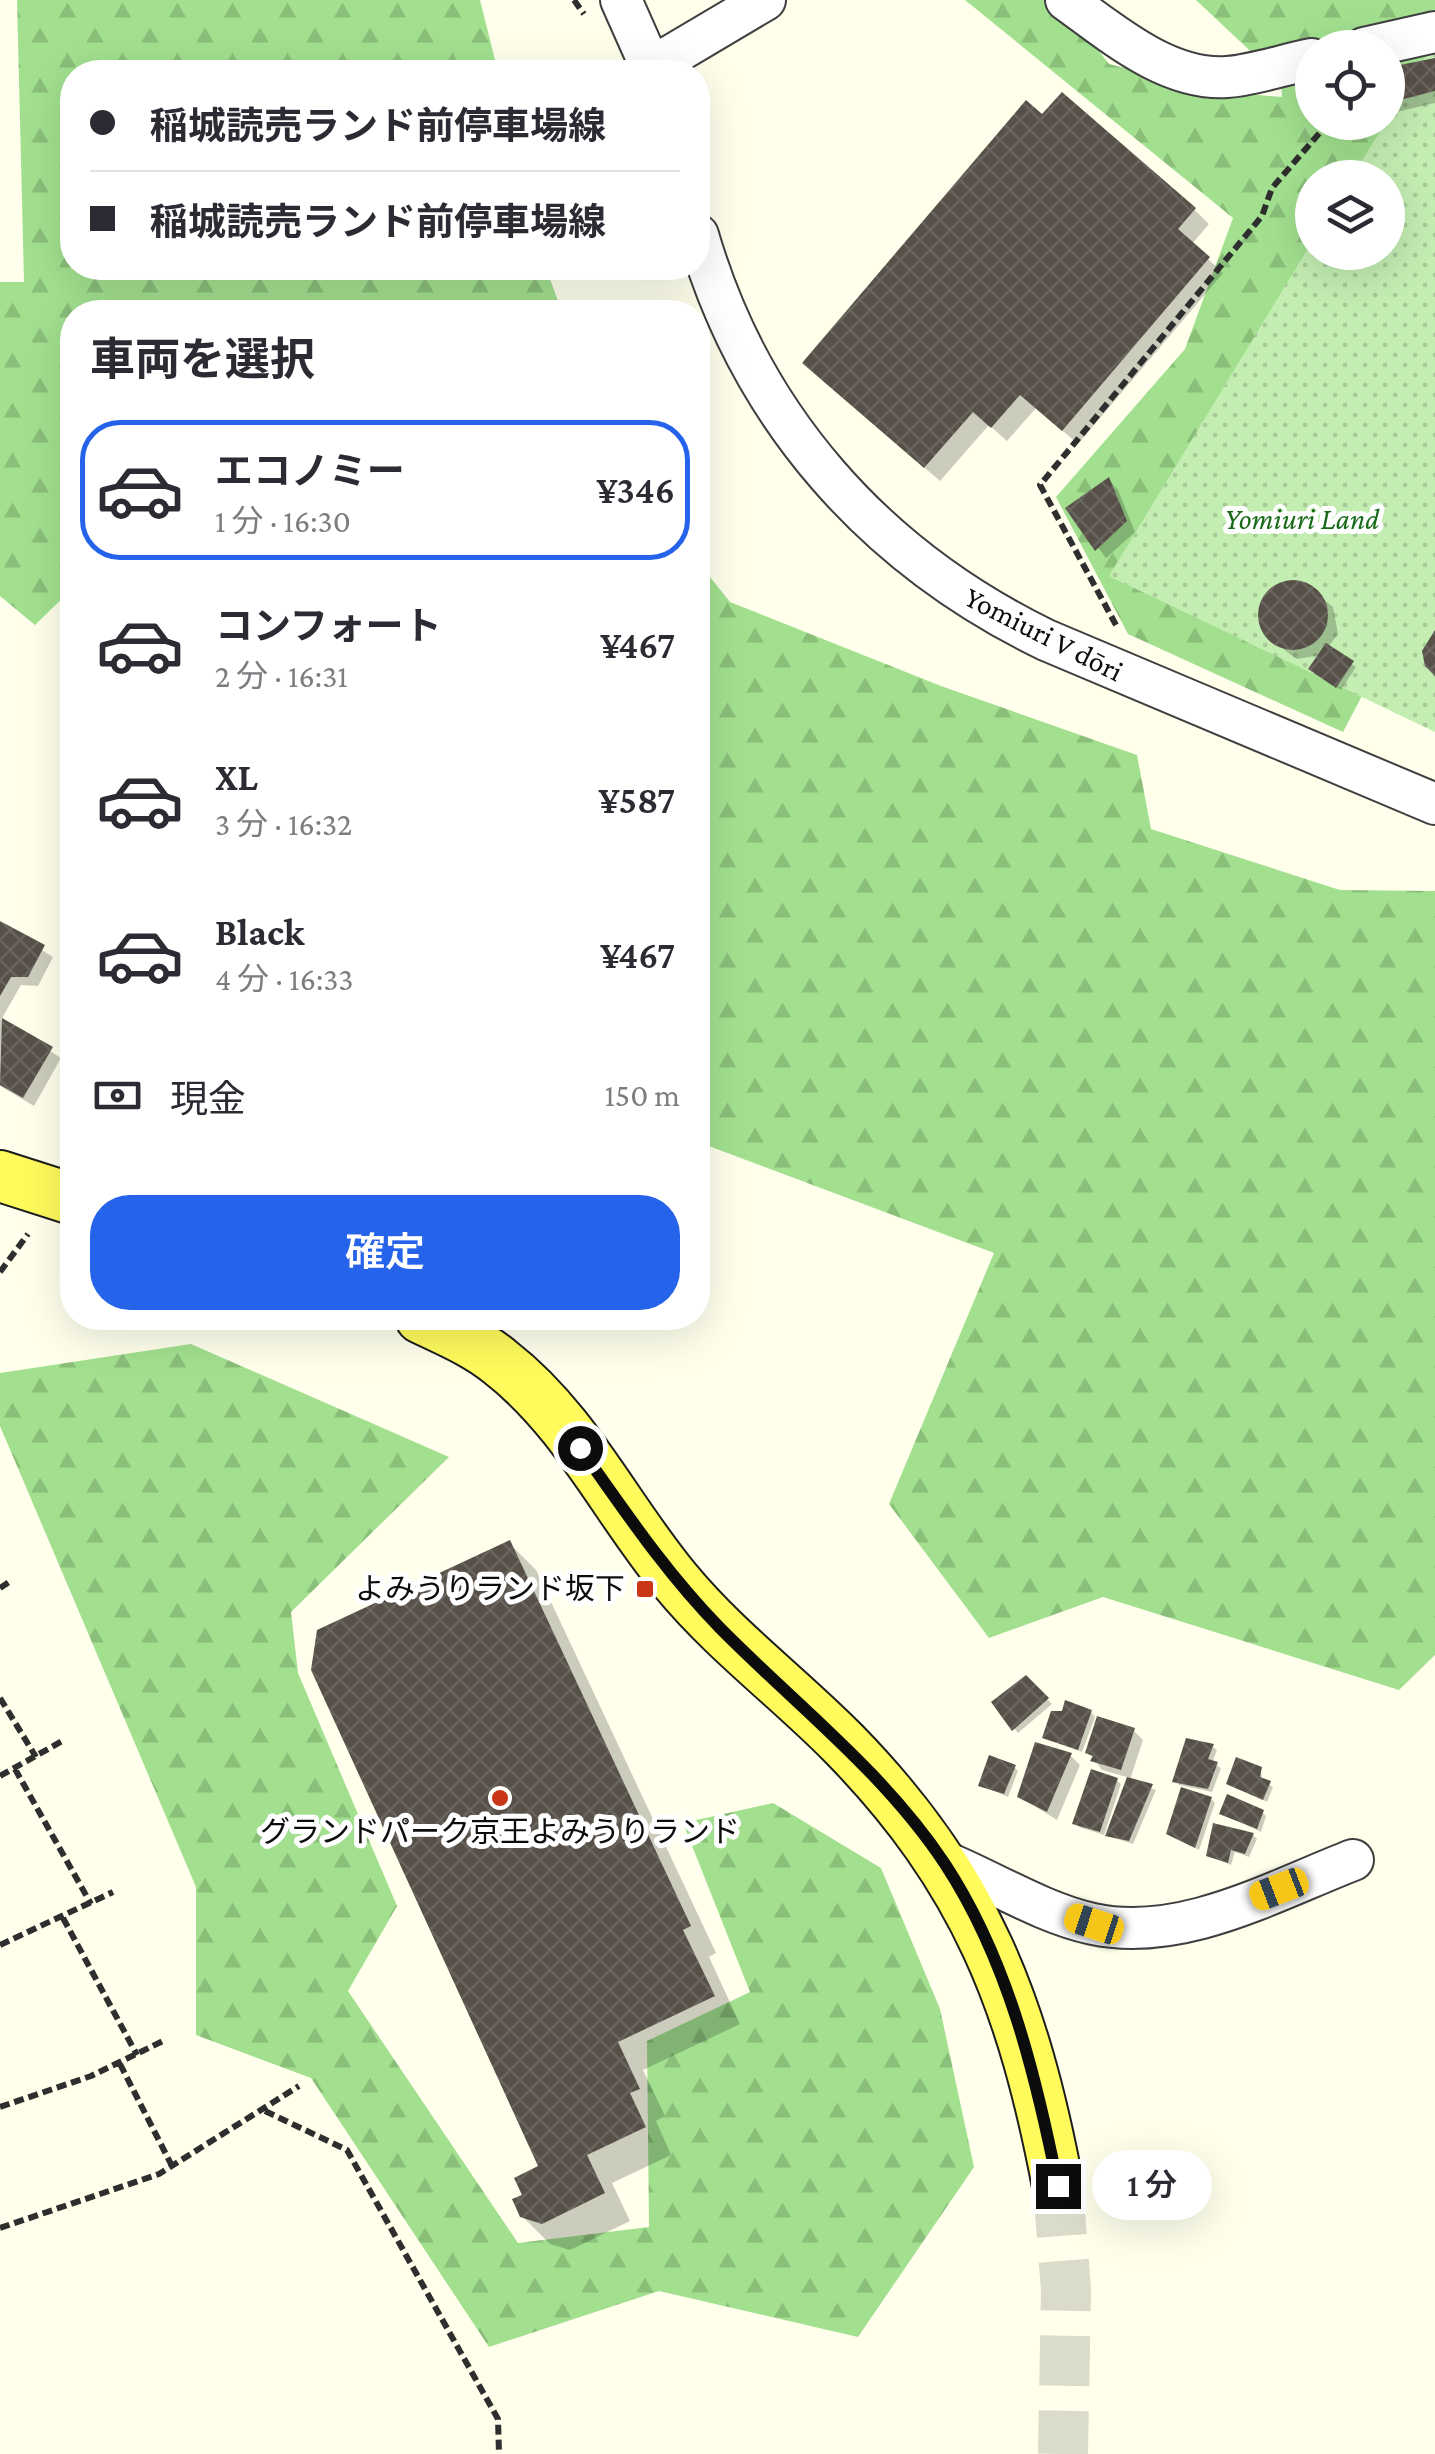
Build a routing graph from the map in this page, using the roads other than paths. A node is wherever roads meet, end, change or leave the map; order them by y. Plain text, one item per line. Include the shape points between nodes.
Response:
1 (621, 0) edge
2 (764, 0) edge
3 (1066, 0) edge
4 (1435, 32) edge
5 (1405, 39) edge
6 (648, 60) edge
7 (668, 60) edge
8 (1295, 62) edge
9 (710, 272) edge
10 (1435, 804) edge
11 (0, 1176) edge
12 (60, 1195) edge
13 (443, 1330) edge
14 (1353, 1860) dead end
15 (943, 1861) junction
16 (1058, 2186) tunnel mouth

1 - 6 street
2 - 7 street
3 - 8 street via 1166,66 1190,73 1226,77
4 - 5 street
9 - 10 street, Yomiuri V dōri via 763,389 823,473 908,557 1046,640
11 - 12 main road
13 - 15 main road via 500,1362 545,1403 676,1582 847,1747
14 - 15 street via 1206,1918 1151,1928 1094,1924
15 - 16 main road via 986,1942 1021,2032

